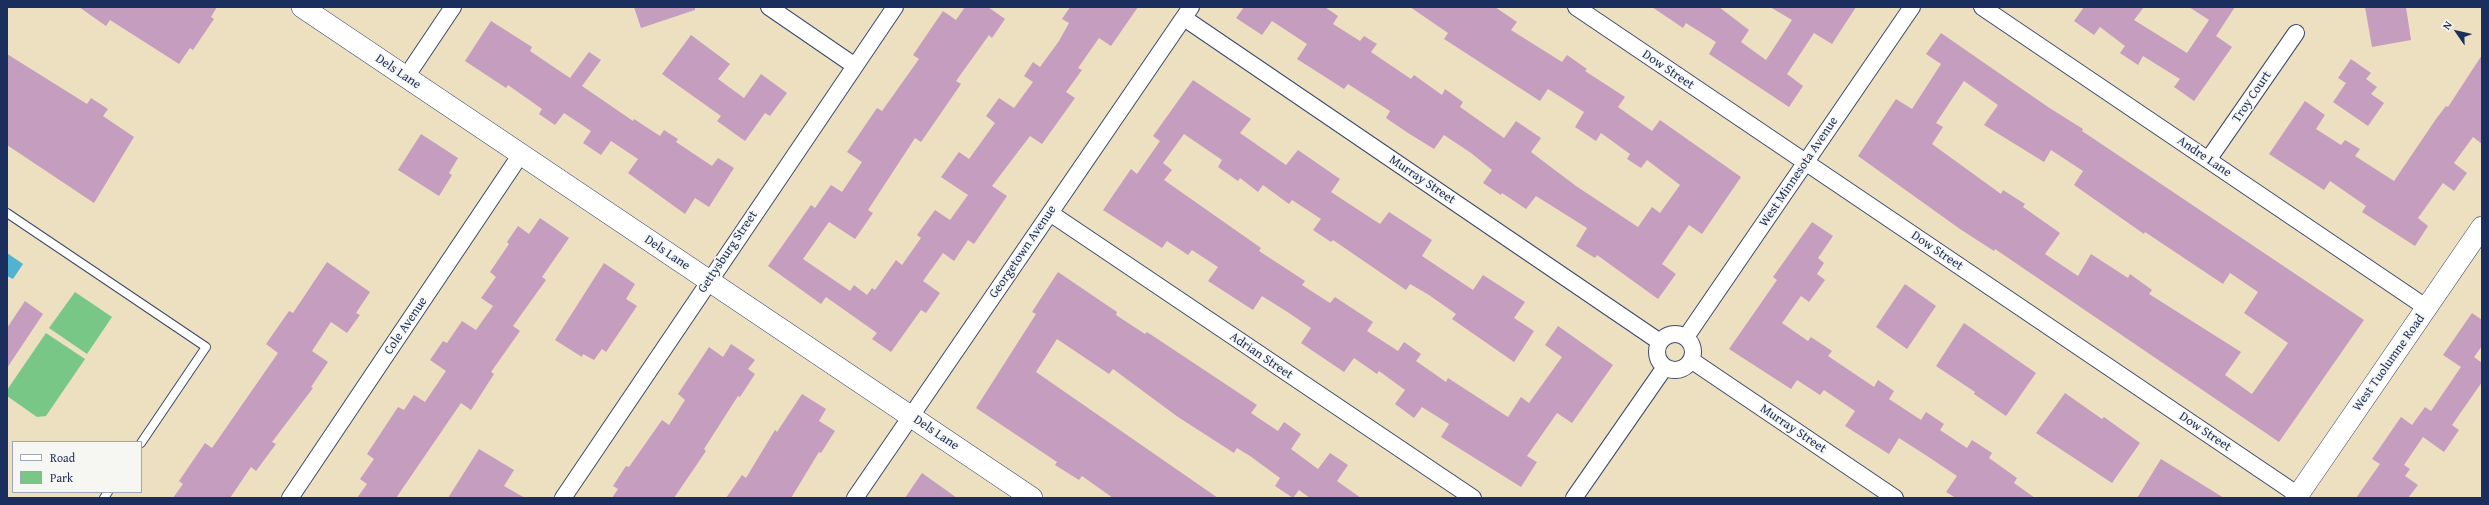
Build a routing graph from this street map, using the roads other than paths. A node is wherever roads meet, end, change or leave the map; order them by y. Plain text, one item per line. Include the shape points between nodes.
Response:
1 (302, 7) edge
2 (454, 7) edge
3 (768, 7) edge
4 (895, 7) edge
5 (1576, 7) edge
6 (1912, 7) edge
7 (1982, 7) edge
8 (1188, 12) edge
9 (2296, 33) dead end
10 (855, 66) junction
11 (406, 77) junction
12 (521, 154) junction
13 (2208, 160) junction
14 (1805, 162) junction
15 (7, 213) edge
16 (1050, 214) junction
17 (2482, 227) edge
18 (708, 280) junction
19 (2427, 308) junction
20 (1686, 337) junction
21 (1660, 342) junction
22 (1691, 360) junction
23 (1665, 367) junction
24 (911, 416) junction
25 (142, 442) edge
26 (2297, 496) edge
27 (290, 498) edge
28 (563, 498) edge
29 (856, 498) edge
30 (1032, 498) edge
31 (1473, 498) edge
32 (1574, 498) edge
33 (1895, 498) edge

1 - 11 street, Dels Lane
2 - 11 street
3 - 10 street
4 - 10 street, Gettysburg Street
5 - 14 street, Dow Street
6 - 14 street, West Minnesota Avenue
7 - 13 street, Andre Lane
8 - 16 street, Georgetown Avenue
8 - 21 street, Murray Street
9 - 13 street, Troy Court
10 - 18 street, Gettysburg Street
11 - 12 street, Dels Lane
12 - 18 street, Dels Lane
12 - 27 street, Cole Avenue
13 - 19 street, Andre Lane
14 - 20 street, West Minnesota Avenue
14 - 26 street, Dow Street
15 - 25 lane via 206,347
16 - 24 street, Georgetown Avenue
16 - 31 street, Adrian Street
17 - 19 street, West Tuolumne Road
18 - 24 street, Dels Lane
18 - 28 street, Gettysburg Street
19 - 26 street, West Tuolumne Road
20 - 21 street via 1674,334
20 - 22 street via 1692,345
21 - 23 street via 1657,353
22 - 23 street via 1676,370
22 - 33 street, Murray Street
23 - 32 street
24 - 29 street, Georgetown Avenue
24 - 30 street, Dels Lane

